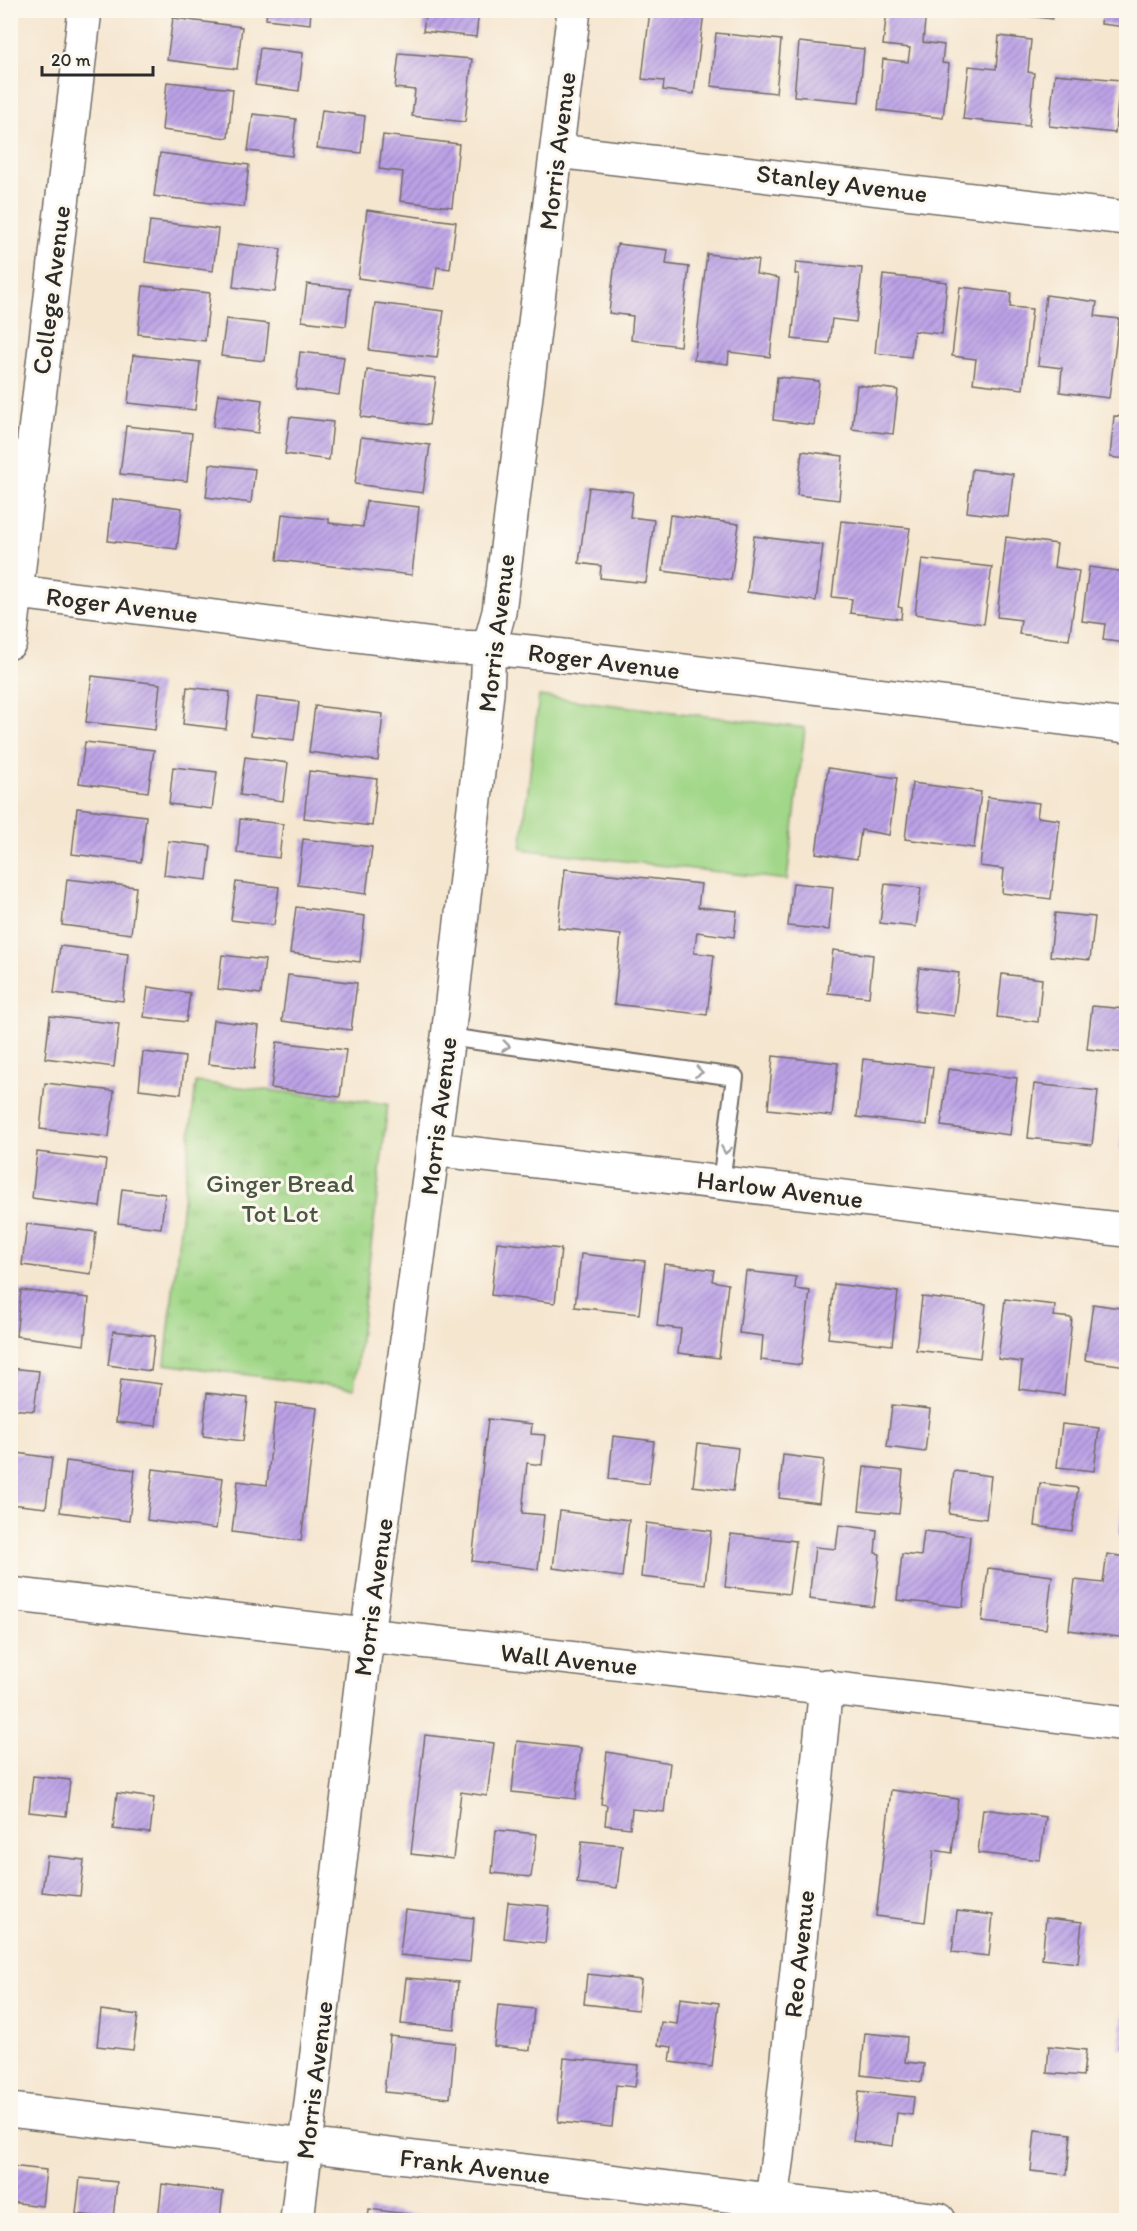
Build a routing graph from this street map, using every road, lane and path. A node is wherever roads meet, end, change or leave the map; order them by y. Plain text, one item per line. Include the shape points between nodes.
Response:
1 (85, 10) edge
2 (574, 10) edge
3 (557, 151) junction
4 (1126, 218) edge
5 (13, 591) edge
6 (10, 642) edge
7 (489, 648) junction
8 (1126, 726) edge
9 (448, 1037) junction
10 (433, 1149) junction
11 (720, 1182) junction
12 (1126, 1230) edge
13 (10, 1594) edge
14 (367, 1636) junction
15 (826, 1686) junction
16 (1126, 1724) edge
17 (10, 2110) edge
18 (306, 2146) junction
19 (770, 2211) edge
20 (297, 2220) edge
21 (939, 2220) edge

1 - 5 street, College Avenue
2 - 3 street, Morris Avenue
3 - 4 street, Stanley Avenue
3 - 7 street, Morris Avenue via 499,612
5 - 6 street, College Avenue
5 - 7 street, Roger Avenue via 450,647
7 - 8 street, Roger Avenue
7 - 9 street, Morris Avenue
9 - 10 street, Morris Avenue
9 -> 11 lane via 735,1077
10 - 11 street, Harlow Avenue
10 - 14 street, Morris Avenue
11 - 12 street, Harlow Avenue
13 - 14 street, Wall Avenue
14 - 15 street, Wall Avenue
14 - 18 street, Morris Avenue
15 - 16 street, Wall Avenue
15 - 19 street, Reo Avenue
17 - 18 street, Frank Avenue
18 - 19 street, Frank Avenue
18 - 20 street, Morris Avenue
19 - 21 street, Frank Avenue

